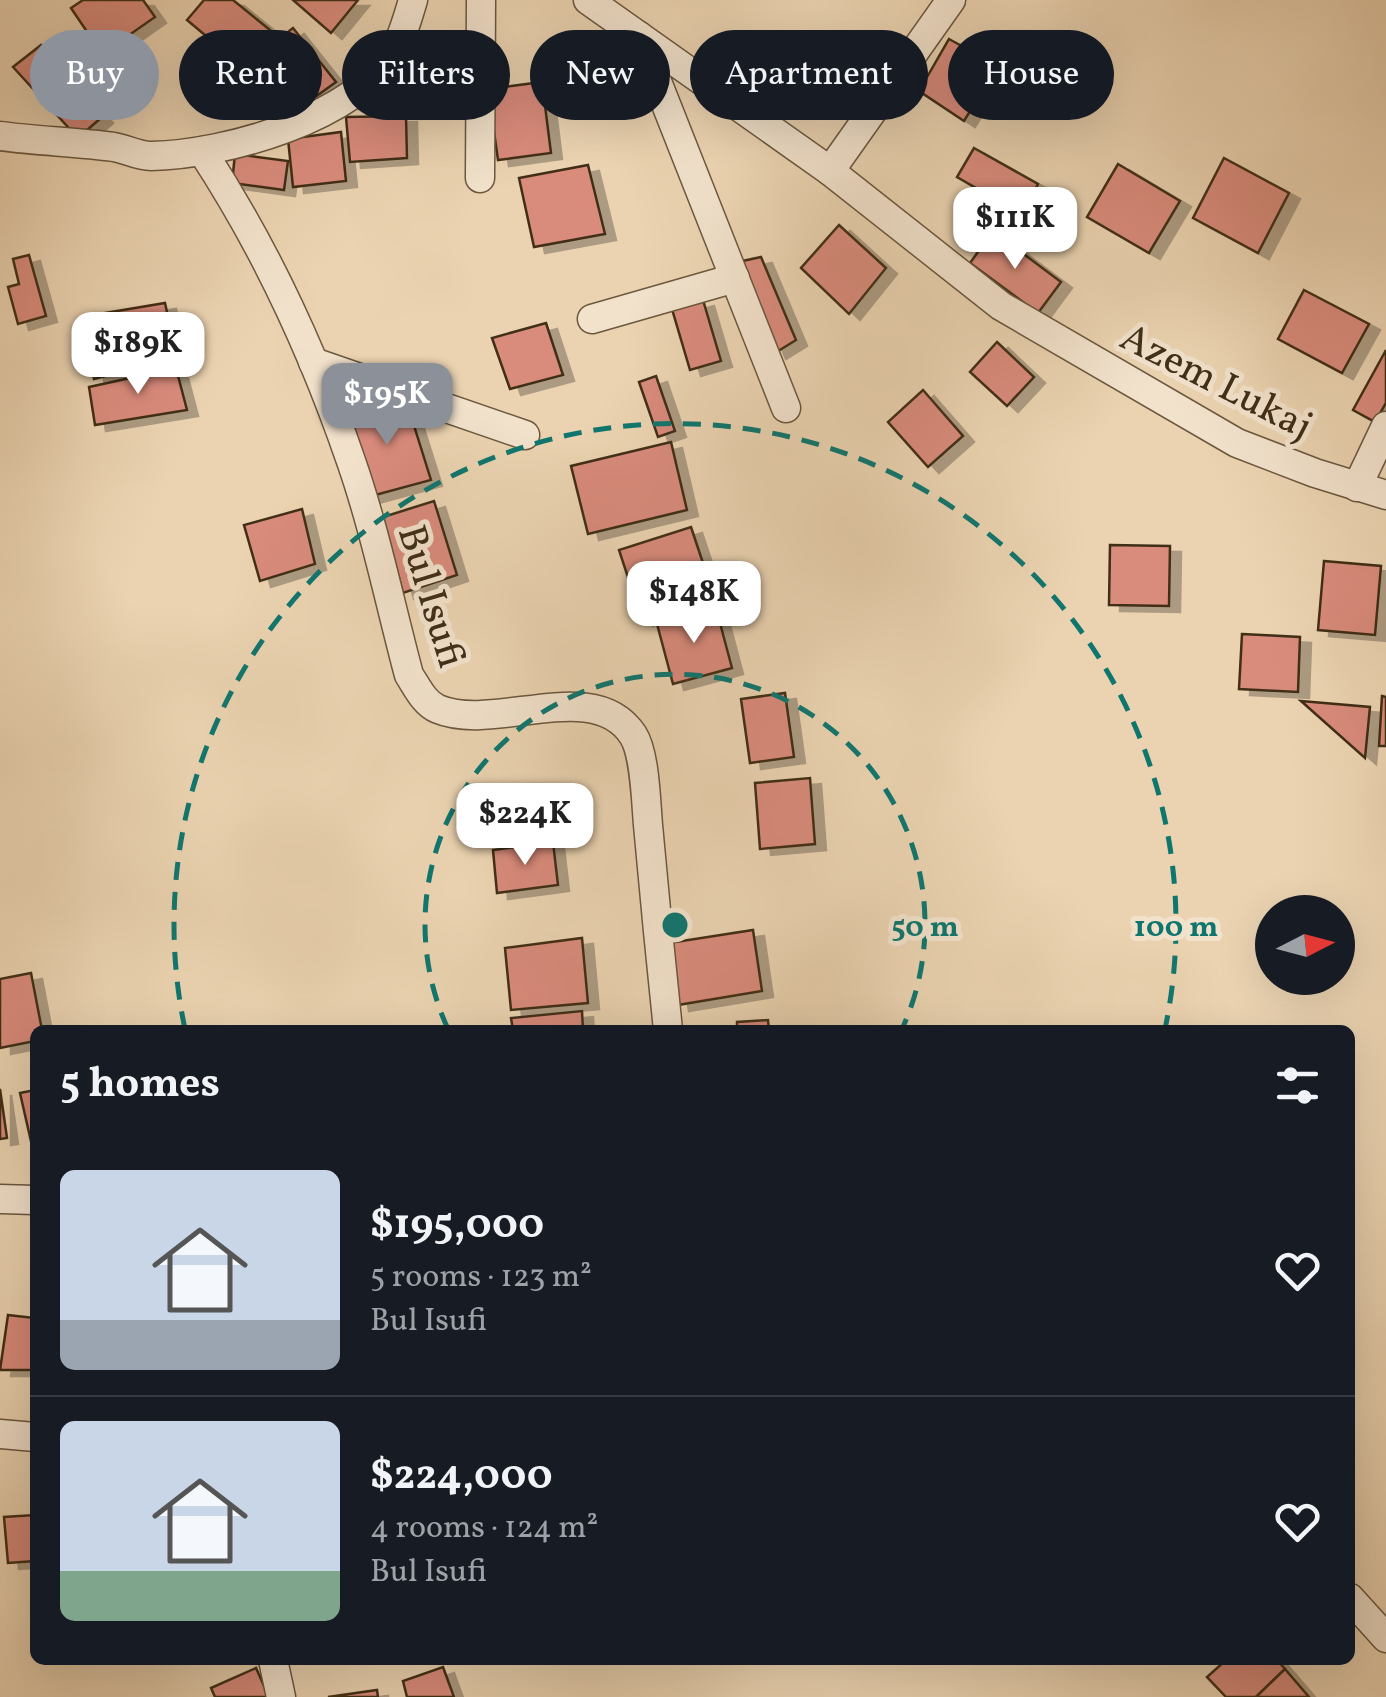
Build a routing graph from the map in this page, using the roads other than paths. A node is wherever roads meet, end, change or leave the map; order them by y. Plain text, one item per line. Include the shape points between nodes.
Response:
1 (413, 0) edge
2 (481, 0) edge
3 (588, 0) edge
4 (950, 0) edge
5 (631, 30) edge
6 (670, 58) edge
7 (670, 115) edge
8 (0, 136) edge
9 (202, 152) junction
10 (830, 171) junction
11 (480, 178) dead end
12 (735, 278) junction
13 (592, 319) dead end
14 (313, 362) junction
15 (786, 408) dead end
16 (1386, 426) edge
17 (525, 436) dead end
18 (1358, 487) junction
19 (1386, 496) edge
20 (668, 1025) edge
21 (0, 1199) edge
22 (30, 1200) edge
23 (0, 1434) edge
24 (30, 1437) edge
25 (1355, 1604) edge
26 (1386, 1638) edge
27 (274, 1665) edge
28 (280, 1697) edge

1 - 9 street via 394,52 332,109
2 - 11 street
3 - 5 street, Azem Lukaj
4 - 10 street
6 - 10 street, Azem Lukaj
7 - 12 street
8 - 9 street via 146,156
9 - 14 street, Bul Isufi via 242,212
10 - 18 street, Azem Lukaj via 1000,306 1130,384 1237,443
12 - 13 street
12 - 15 street
14 - 17 street
14 - 20 street, Bul Isufi via 352,463 409,675 424,699 436,709 472,716 587,706 615,714 635,737
16 - 18 street
18 - 19 street, Azem Lukaj
21 - 22 street
23 - 24 street
25 - 26 street
27 - 28 street

